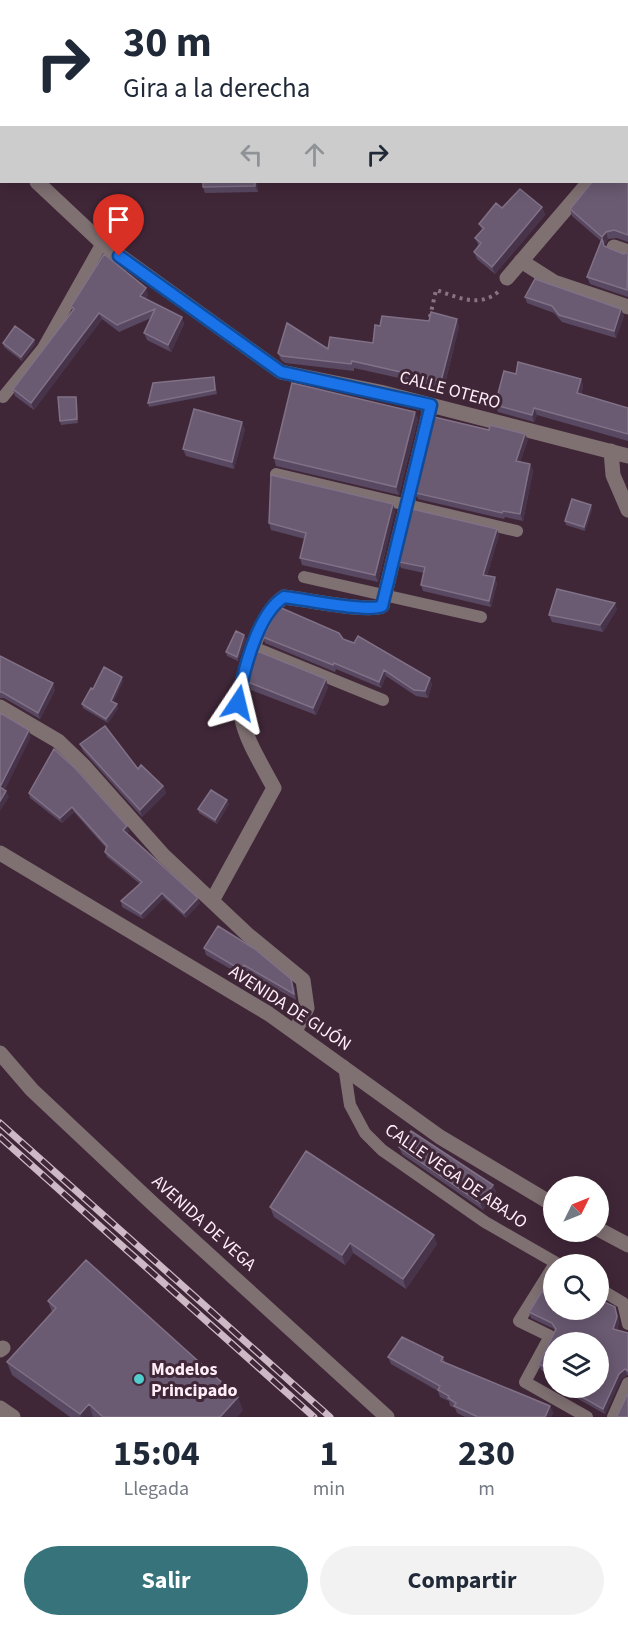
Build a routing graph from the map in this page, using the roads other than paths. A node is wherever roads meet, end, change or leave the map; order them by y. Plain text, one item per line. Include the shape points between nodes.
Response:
1 (38, 183) edge
2 (588, 183) edge
3 (102, 243) junction
4 (521, 261) junction
5 (507, 278) road end
6 (628, 307) edge
7 (3, 397) dead end
8 (431, 405) junction
9 (611, 451) junction
10 (628, 456) edge
11 (276, 474) edge
12 (406, 504) junction
13 (628, 510) edge
14 (518, 531) dead end
15 (304, 577) dead end
16 (385, 595) junction
17 (481, 616) dead end
18 (253, 647) junction
19 (383, 700) dead end
20 (0, 707) edge
21 (0, 853) edge
22 (212, 901) junction
23 (295, 1031) junction
24 (0, 1053) edge
25 (344, 1066) junction
26 (543, 1198) edge
27 (609, 1235) edge
28 (628, 1245) edge
29 (543, 1257) edge
30 (543, 1283) edge
31 (609, 1295) edge
32 (628, 1324) edge
33 (628, 1383) edge
34 (0, 1408) edge
35 (13, 1417) edge
36 (387, 1417) edge
37 (587, 1417) edge
38 (613, 1417) edge

1 - 3 street, CALLE OTERO
2 - 4 street
3 - 7 lane via 43,348
3 - 8 street, CALLE OTERO via 278,370 298,378
4 - 5 street
4 - 6 street via 554,282
8 - 9 street, CALLE OTERO
8 - 12 street
9 - 10 street, CALLE OTERO
9 - 13 street via 613,475
11 - 12 lane
12 - 14 lane
12 - 16 street
15 - 16 lane
16 - 17 lane
16 - 18 street via 377,609 284,597 273,604
18 - 19 lane
18 - 22 street via 238,703 242,725 274,788
20 - 22 street via 58,741 163,855
21 - 23 street, AVENIDA DE GIJÓN
22 - 23 street via 303,980 307,1008
23 - 25 street, AVENIDA DE GIJÓN
24 - 36 street, AVENIDA DE VEGA via 32,1090 152,1203
25 - 26 street, AVENIDA DE GIJÓN via 440,1137
25 - 29 lane, CALLE VEGA DE ABAJO via 350,1105 365,1133 382,1150 485,1222
27 - 28 street
30 - 37 lane via 519,1321 550,1336 525,1382
31 - 32 lane via 623,1303
33 - 38 lane
34 - 35 street

